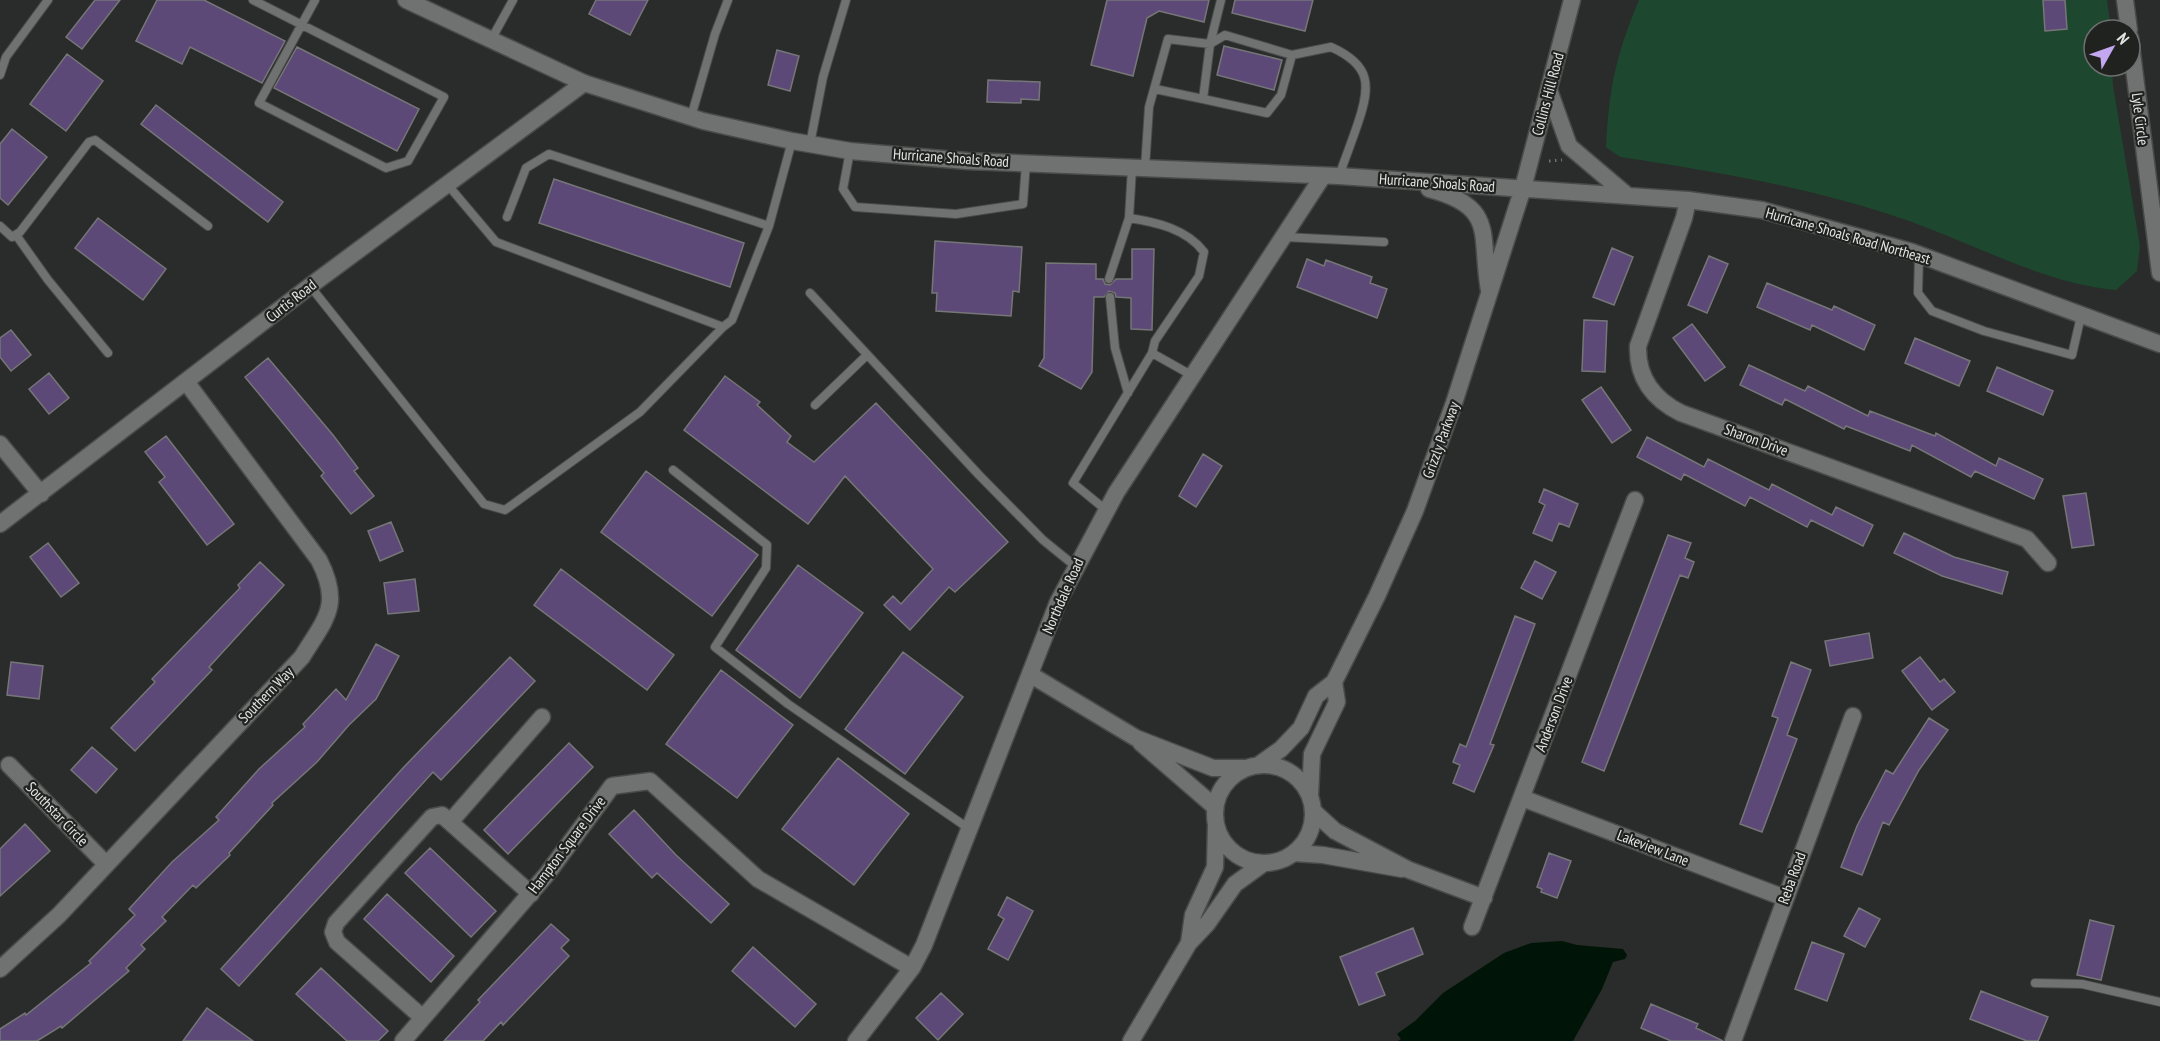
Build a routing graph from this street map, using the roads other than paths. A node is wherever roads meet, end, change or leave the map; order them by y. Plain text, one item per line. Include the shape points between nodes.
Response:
1 (48, 0) edge
2 (254, 0) edge
3 (315, 0) edge
4 (406, 0) edge
5 (513, 0) edge
6 (728, 0) edge
7 (846, 0) edge
8 (1221, 0) edge
9 (1572, 0) edge
10 (2125, 0) edge
11 (2127, 18) edge
12 (302, 25) junction
13 (491, 41) junction
14 (1210, 44) junction
15 (1292, 55) junction
16 (0, 75) edge
17 (2135, 78) edge
18 (584, 83) junction
19 (1155, 89) junction
20 (1549, 90) junction
21 (1203, 99) junction
22 (691, 117) junction
23 (792, 141) junction
24 (810, 144) junction
25 (850, 151) junction
26 (1026, 163) junction
27 (1139, 168) junction
28 (1331, 176) junction
29 (1415, 182) junction
30 (447, 184) junction
31 (1523, 188) junction
32 (1628, 196) junction
33 (1688, 200) junction
34 (507, 216) dead end
35 (1130, 218) junction
36 (0, 226) edge
37 (208, 226) dead end
38 (769, 226) junction
39 (16, 235) junction
40 (1284, 237) junction
41 (1384, 242) dead end
42 (1919, 255) junction
43 (2160, 273) edge
44 (1109, 279) dead end
45 (310, 286) junction
46 (810, 293) dead end
47 (1490, 294) junction
48 (1110, 297) dead end
49 (2081, 316) junction
50 (723, 327) junction
51 (2160, 344) edge
52 (108, 353) dead end
53 (1152, 353) junction
54 (867, 355) junction
55 (1193, 376) junction
56 (187, 383) junction
57 (1128, 393) junction
58 (815, 405) dead end
59 (0, 444) edge
60 (673, 470) dead end
61 (41, 494) junction
62 (1635, 500) dead end
63 (1106, 510) junction
64 (0, 524) edge
65 (2048, 563) dead end
66 (1075, 567) junction
67 (1031, 675) junction
68 (1334, 682) junction
69 (1853, 716) dead end
70 (542, 717) dead end
71 (1136, 738) junction
72 (9, 765) dead end
73 (1252, 766) junction
74 (1522, 798) junction
75 (1312, 804) junction
76 (1216, 815) junction
77 (451, 821) junction
78 (968, 828) junction
79 (1294, 853) junction
80 (105, 863) junction
81 (1264, 863) junction
82 (1409, 870) junction
83 (531, 894) junction
84 (1484, 898) junction
85 (1785, 898) junction
86 (1472, 927) dead end
87 (1189, 943) junction
88 (912, 968) junction
89 (0, 969) edge
90 (2035, 983) dead end
91 (2160, 1002) edge
92 (423, 1018) junction
93 (403, 1041) edge
94 (856, 1041) edge
95 (1131, 1041) edge
96 (1733, 1041) edge

1 - 16 lane via 6,57
2 - 12 lane
3 - 12 lane
4 - 13 street, Hurricane Shoals Road
5 - 13 lane
6 - 22 lane
7 - 24 lane via 823,77
8 - 14 lane
9 - 20 street, Collins Hill Road
10 - 11 street
12 - 12 lane via 444,97 408,161 386,168 259,103
13 - 18 street, Hurricane Shoals Road
14 - 15 lane via 1225,35
14 - 19 lane via 1168,39
14 - 21 lane
15 - 21 lane via 1281,95 1267,113
15 - 28 lane via 1331,47 1358,62 1367,80 1366,100
17 - 43 street, Lyle Circle
18 - 22 street, Hurricane Shoals Road
18 - 30 street, Curtis Road
19 - 21 lane
19 - 27 lane
20 - 31 street, Collins Hill Road
20 - 32 street via 1569,146
22 - 23 street, Hurricane Shoals Road
23 - 24 street, Hurricane Shoals Road
23 - 38 lane
24 - 25 street, Hurricane Shoals Road
25 - 26 street, Hurricane Shoals Road
25 - 26 lane via 843,189 855,207 956,214 1023,204
26 - 27 street, Hurricane Shoals Road
27 - 28 street, Hurricane Shoals Road
27 - 35 lane
28 - 29 street, Hurricane Shoals Road
28 - 40 street, Northdale Road
29 - 31 street, Hurricane Shoals Road
29 - 47 street via 1463,201 1478,217 1486,237 1485,270
30 - 45 street, Curtis Road
30 - 50 lane via 496,242
31 - 32 street, Hurricane Shoals Road Northeast
31 - 47 street, Grizzly Parkway
32 - 33 street, Hurricane Shoals Road Northeast
33 - 42 street, Hurricane Shoals Road Northeast via 1762,210
33 - 65 street, Sharon Drive via 1638,346 1642,378 1654,394 1681,412 2027,539
34 - 38 lane via 526,168 549,154
35 - 44 lane
35 - 53 lane via 1166,227 1195,240 1204,252 1199,276 1155,340
36 - 39 lane via 12,237
37 - 39 lane via 94,140
38 - 50 lane via 732,320
39 - 52 lane
40 - 41 lane
40 - 55 street, Northdale Road
42 - 49 street, Hurricane Shoals Road Northeast
42 - 49 lane via 1918,293 1932,311 1984,331 2072,355
45 - 50 lane via 484,504 505,510 640,412
45 - 56 street, Curtis Road
46 - 54 lane
47 - 68 street, Grizzly Parkway via 1415,511
48 - 57 lane via 1115,348
49 - 51 street, Hurricane Shoals Road Northeast
53 - 55 lane
53 - 57 lane
54 - 58 lane
54 - 66 lane via 1042,540
55 - 63 street, Northdale Road
56 - 61 street, Curtis Road
56 - 80 street, Southern Way via 319,560 329,579 331,610 302,657
57 - 63 lane via 1073,483
59 - 61 street
60 - 78 lane via 767,545 766,568 715,647 788,704
61 - 64 street, Curtis Road
62 - 74 street, Anderson Drive
63 - 66 street, Northdale Road
66 - 67 street, Northdale Road
67 - 71 street
67 - 78 street, Northdale Road
68 - 73 street, Grizzly Parkway via 1316,696 1301,728 1281,749
68 - 75 street, Grizzly Parkway via 1337,702 1312,754
69 - 85 street, Reba Road
70 - 77 street
71 - 73 street via 1213,768
71 - 76 street
72 - 80 street, Southstar Circle
73 - 75 street via 1275,766 1290,772 1302,782
73 - 76 street via 1230,778 1220,791
74 - 84 street, Anderson Drive
74 - 85 street, Lakeview Lane
75 - 79 street via 1308,834
75 - 82 street via 1335,831
76 - 81 street via 1222,839 1233,852
76 - 87 street via 1215,867 1193,915
77 - 83 street
77 - 92 street via 442,815 432,817 336,923 333,932 337,942
78 - 88 street, Northdale Road
79 - 81 street
79 - 82 street
80 - 89 street, Southern Way via 59,915
81 - 87 street via 1235,884
82 - 84 street
83 - 88 street, Hampton Square Drive via 612,786 650,782 758,879
83 - 92 street, Hampton Square Drive
84 - 86 street, Anderson Drive
85 - 96 street, Reba Road
87 - 95 street
88 - 94 street, Northdale Road
90 - 91 lane via 2082,984
92 - 93 street, Hampton Square Drive

